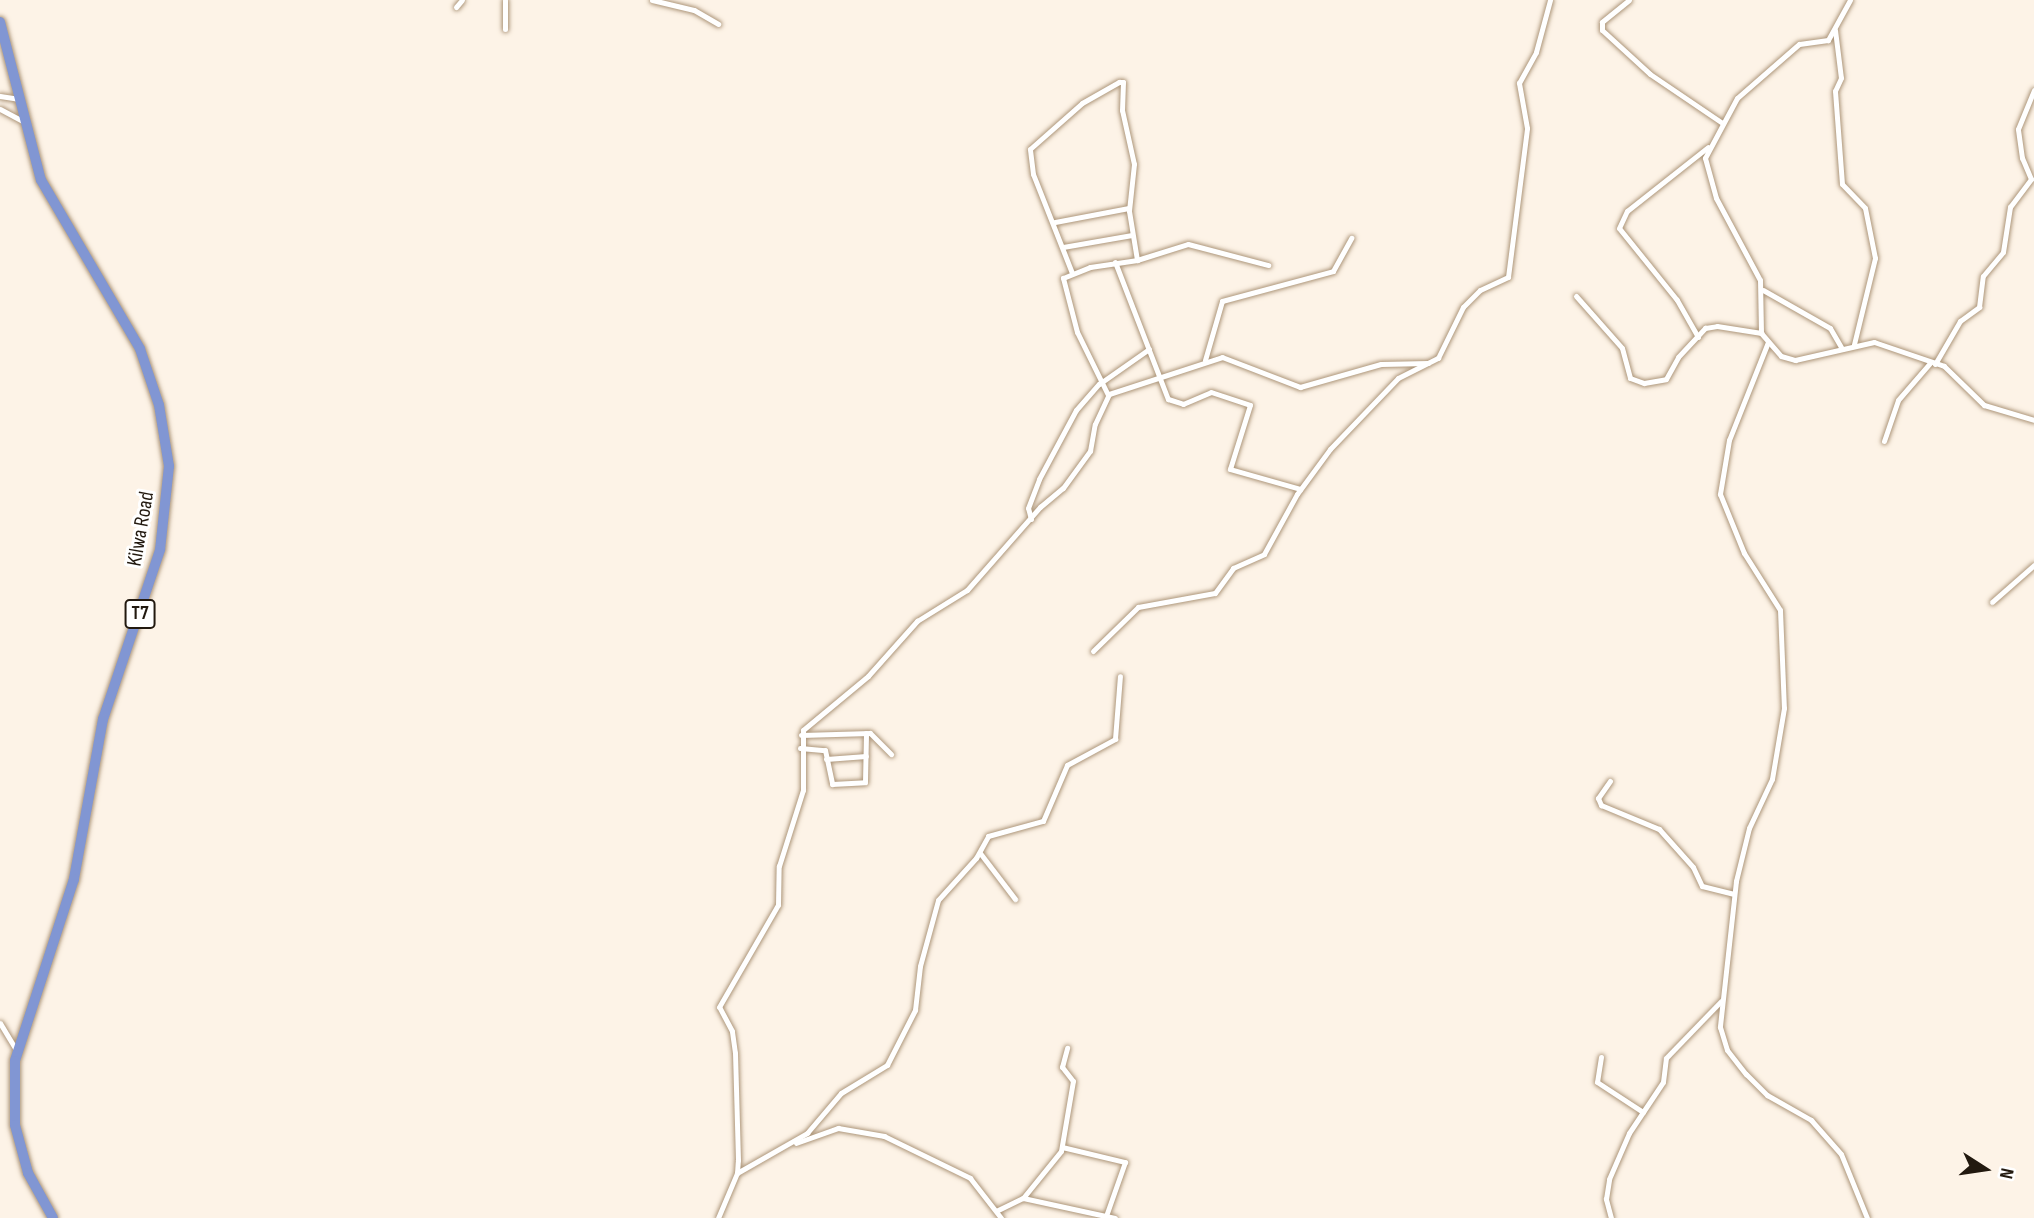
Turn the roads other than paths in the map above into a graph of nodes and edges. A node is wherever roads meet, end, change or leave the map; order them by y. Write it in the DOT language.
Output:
graph roads {
  1 [pos="462,0"];
  2 [pos="505,0"];
  3 [pos="652,0"];
  4 [pos="1550,0"];
  5 [pos="1629,0"];
  6 [pos="1850,0"];
  7 [pos="456,7"];
  8 [pos="0,22"];
  9 [pos="718,24"];
  10 [pos="505,29"];
  11 [pos="1835,30"];
  12 [pos="2034,90"];
  13 [pos="0,96"];
  14 [pos="18,99"];
  15 [pos="0,109"];
  16 [pos="23,121"];
  17 [pos="1721,122"];
  18 [pos="1708,147"];
  19 [pos="1129,208"];
  20 [pos="1055,222"];
  21 [pos="1132,235"];
  22 [pos="1351,238"];
  23 [pos="1063,247"];
  24 [pos="1137,260"];
  25 [pos="1115,262"];
  26 [pos="1268,265"];
  27 [pos="1072,273"];
  28 [pos="1763,290"];
  29 [pos="1576,296"];
  30 [pos="1761,333"];
  31 [pos="1698,337"];
  32 [pos="1768,342"];
  33 [pos="1854,344"];
  34 [pos="1841,347"];
  35 [pos="1149,349"];
  36 [pos="1205,360"];
  37 [pos="1428,363"];
  38 [pos="1932,363"];
  39 [pos="1160,374"];
  40 [pos="1099,384"];
  41 [pos="1108,395"];
  42 [pos="2034,420"];
  43 [pos="1884,441"];
  44 [pos="1300,489"];
  45 [pos="1031,519"];
  46 [pos="2034,565"];
  47 [pos="1992,602"];
  48 [pos="1093,651"];
  49 [pos="1120,676"];
  50 [pos="866,733"];
  51 [pos="801,735"];
  52 [pos="800,748"];
  53 [pos="891,754"];
  54 [pos="866,756"];
  55 [pos="826,758"];
  56 [pos="1610,781"];
  57 [pos="980,853"];
  58 [pos="1734,894"];
  59 [pos="1015,898"];
  60 [pos="1723,999"];
  61 [pos="0,1023"];
  62 [pos="1067,1048"];
  63 [pos="16,1051"];
  64 [pos="1601,1057"];
  65 [pos="1643,1112"];
  66 [pos="790,1144"];
  67 [pos="1062,1147"];
  68 [pos="737,1173"];
  69 [pos="1023,1198"];
  70 [pos="998,1210"];
  71 [pos="1105,1216"];
  72 [pos="53,1218"];
  73 [pos="718,1218"];
  74 [pos="1001,1218"];
  75 [pos="1115,1218"];
  76 [pos="1611,1218"];
  77 [pos="1867,1218"];
  1 -- 7 [label="street"];
  2 -- 10 [label="street"];
  3 -- 9 [label="street"];
  4 -- 37 [label="street"];
  5 -- 17 [label="street"];
  6 -- 11 [label="street"];
  8 -- 14 [label="highway, Kilwa Road / T7"];
  11 -- 17 [label="street"];
  11 -- 33 [label="street"];
  12 -- 38 [label="street"];
  13 -- 14 [label="street"];
  14 -- 16 [label="highway, Kilwa Road / T7"];
  15 -- 16 [label="street"];
  16 -- 63 [label="highway, Kilwa Road / T7"];
  17 -- 18 [label="street"];
  18 -- 28 [label="street"];
  18 -- 31 [label="street"];
  19 -- 20 [label="street"];
  19 -- 20 [label="street"];
  19 -- 21 [label="street"];
  20 -- 23 [label="street"];
  21 -- 23 [label="street"];
  21 -- 24 [label="street"];
  22 -- 36 [label="street"];
  23 -- 27 [label="street"];
  24 -- 25 [label="street"];
  24 -- 26 [label="street"];
  25 -- 27 [label="street"];
  25 -- 35 [label="street"];
  27 -- 40 [label="street"];
  28 -- 30 [label="street"];
  28 -- 34 [label="street"];
  29 -- 31 [label="street"];
  30 -- 31 [label="street"];
  30 -- 32 [label="street"];
  32 -- 34 [label="street"];
  32 -- 58 [label="street"];
  33 -- 34 [label="street"];
  33 -- 38 [label="street"];
  35 -- 39 [label="street"];
  35 -- 40 [label="street"];
  36 -- 37 [label="street"];
  36 -- 39 [label="street"];
  37 -- 44 [label="street"];
  38 -- 42 [label="street"];
  38 -- 43 [label="street"];
  39 -- 41 [label="street"];
  39 -- 44 [label="street"];
  40 -- 41 [label="street"];
  40 -- 45 [label="street"];
  41 -- 45 [label="street"];
  44 -- 48 [label="street"];
  45 -- 51 [label="street"];
  46 -- 47 [label="street"];
  49 -- 57 [label="street"];
  50 -- 51 [label="street"];
  50 -- 53 [label="street"];
  50 -- 54 [label="street"];
  51 -- 52 [label="street"];
  52 -- 55 [label="street"];
  52 -- 68 [label="street"];
  54 -- 55 [label="street"];
  54 -- 55 [label="street"];
  56 -- 58 [label="street"];
  57 -- 59 [label="street"];
  57 -- 66 [label="street"];
  58 -- 60 [label="street"];
  60 -- 65 [label="street"];
  60 -- 77 [label="street"];
  61 -- 63 [label="street"];
  62 -- 67 [label="street"];
  63 -- 72 [label="highway, Kilwa Road / T7"];
  64 -- 65 [label="street"];
  65 -- 76 [label="street"];
  66 -- 68 [label="street"];
  66 -- 70 [label="street"];
  67 -- 69 [label="street"];
  67 -- 71 [label="street"];
  68 -- 73 [label="street"];
  69 -- 70 [label="street"];
  69 -- 71 [label="street"];
  70 -- 74 [label="street"];
  71 -- 75 [label="street"];
}
